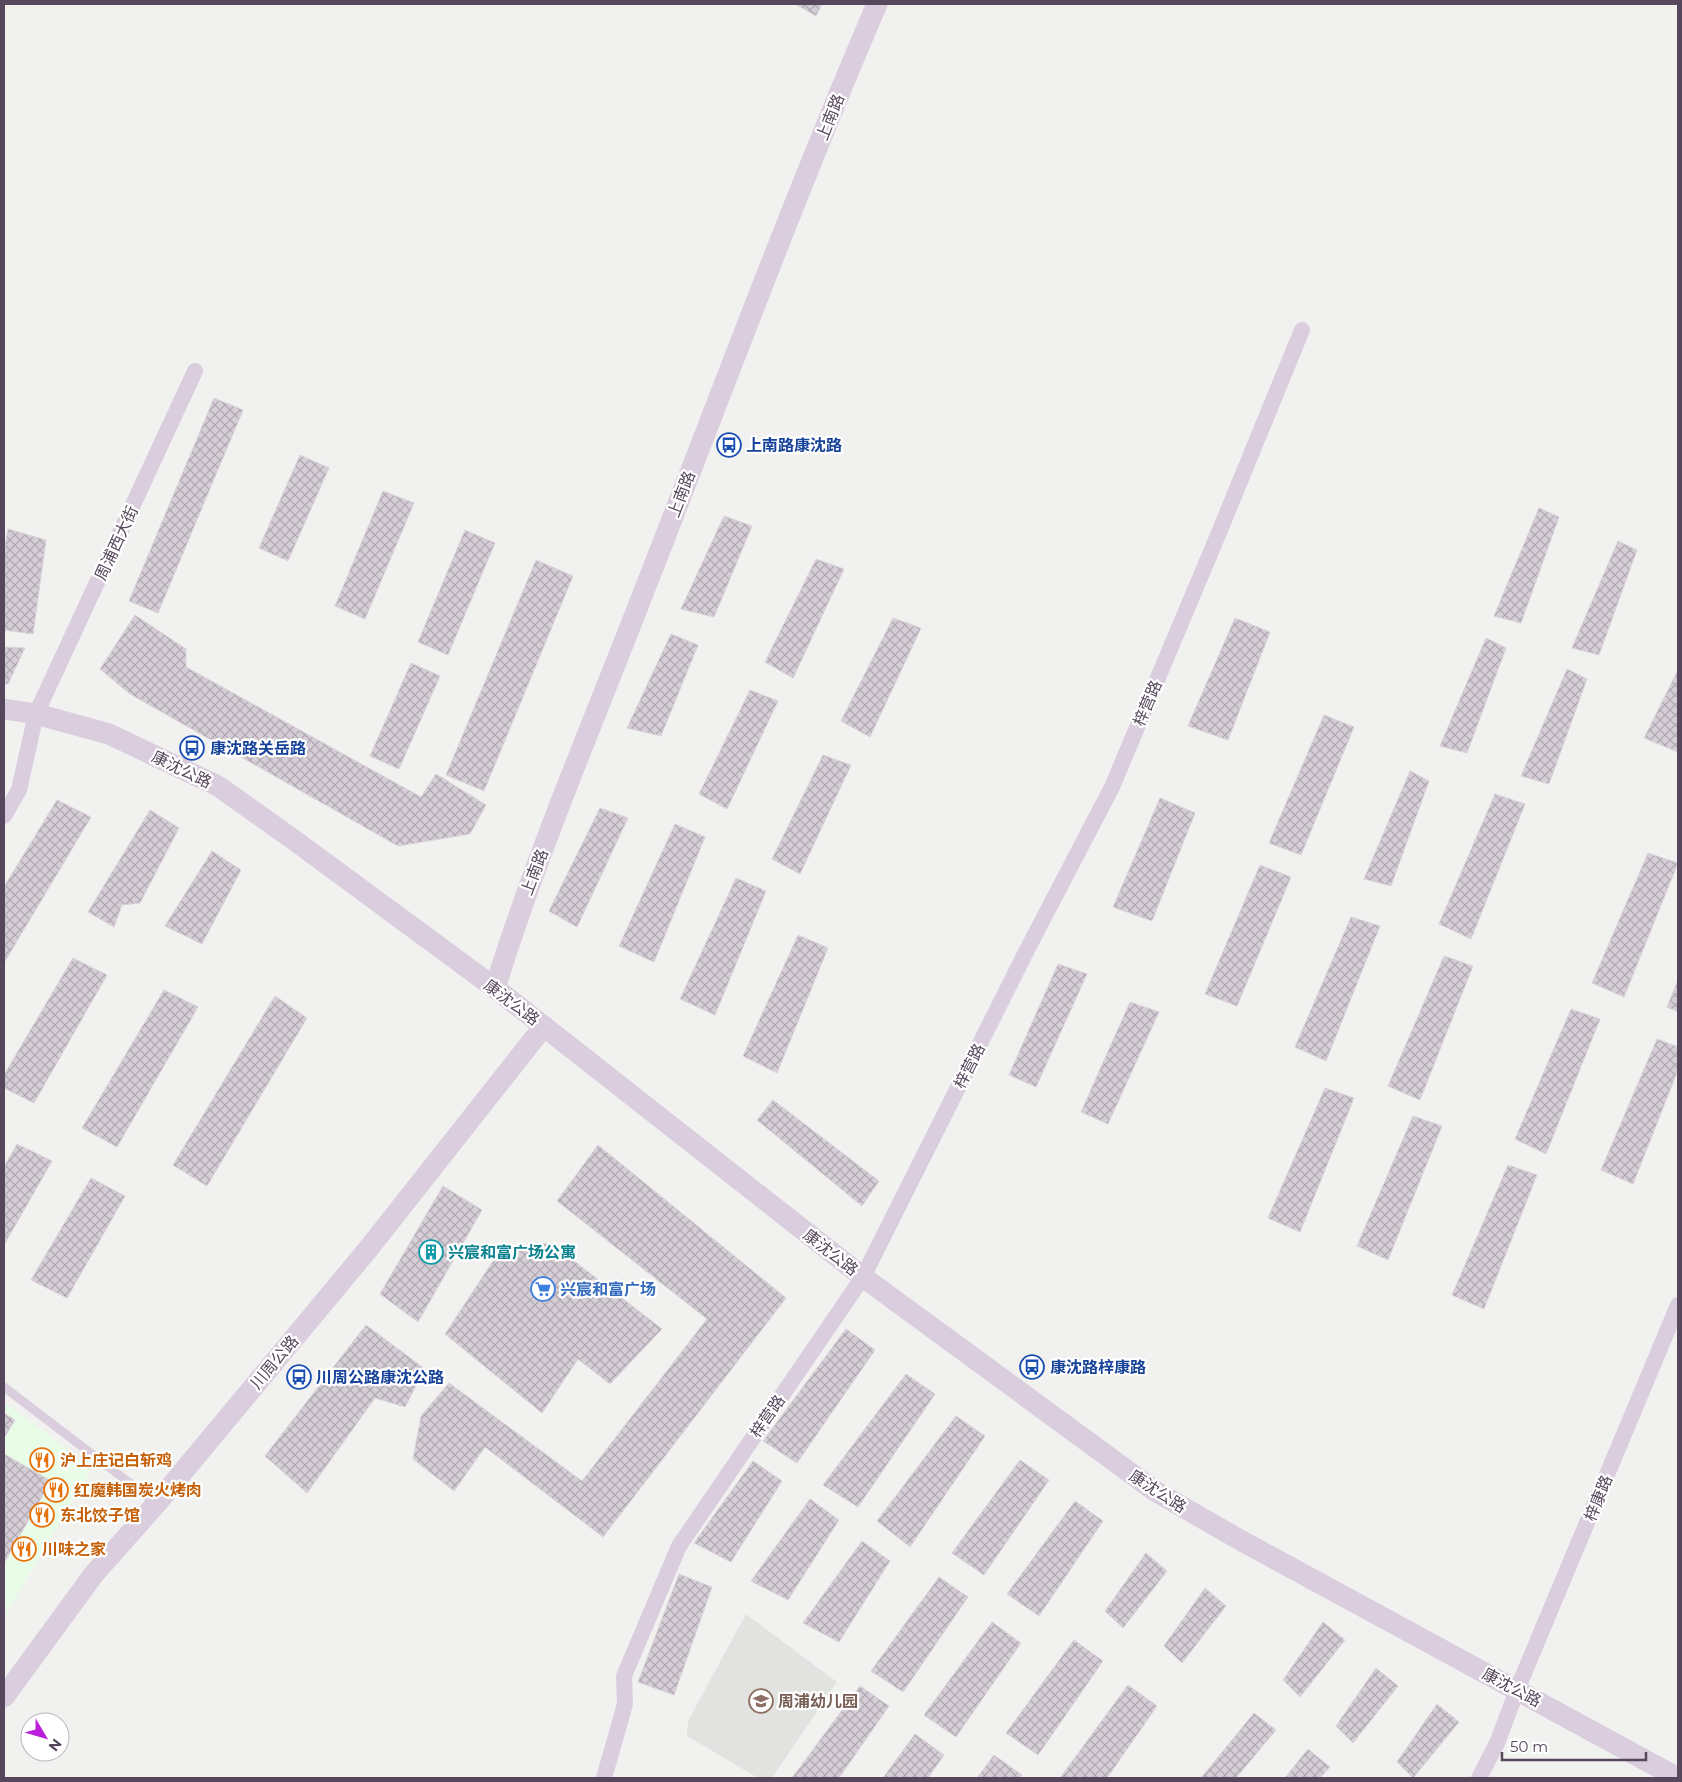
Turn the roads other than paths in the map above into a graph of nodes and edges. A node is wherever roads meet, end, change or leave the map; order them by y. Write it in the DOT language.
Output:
graph roads {
  1 [pos="877,4"];
  2 [pos="1302,330"];
  3 [pos="195,372"];
  4 [pos="4,709"];
  5 [pos="36,714"];
  6 [pos="4,816"];
  7 [pos="495,988"];
  8 [pos="544,1026"];
  9 [pos="863,1278"];
  10 [pos="1678,1305"];
  11 [pos="4,1387"];
  12 [pos="157,1503"];
  13 [pos="1517,1690"];
  14 [pos="4,1697"];
  15 [pos="604,1778"];
  16 [pos="1479,1778"];
  17 [pos="1678,1778"];
  1 -- 7 [label="street, 上南路"];
  2 -- 9 [label="street, 梓营路"];
  3 -- 5 [label="street, 周浦西大街"];
  4 -- 5 [label="street, 康沈公路"];
  5 -- 6 [label="street, 周浦西大街"];
  5 -- 7 [label="street, 康沈公路"];
  7 -- 8 [label="street, 康沈公路"];
  8 -- 9 [label="street, 康沈公路"];
  8 -- 12 [label="street, 川周公路"];
  9 -- 13 [label="street, 康沈公路"];
  9 -- 15 [label="street, 梓营路"];
  10 -- 13 [label="street, 梓康路"];
  11 -- 12 [label="lane"];
  12 -- 14 [label="street, 川周公路"];
  13 -- 16 [label="street, 梓康路"];
  13 -- 17 [label="street, 康沈公路"];
}
